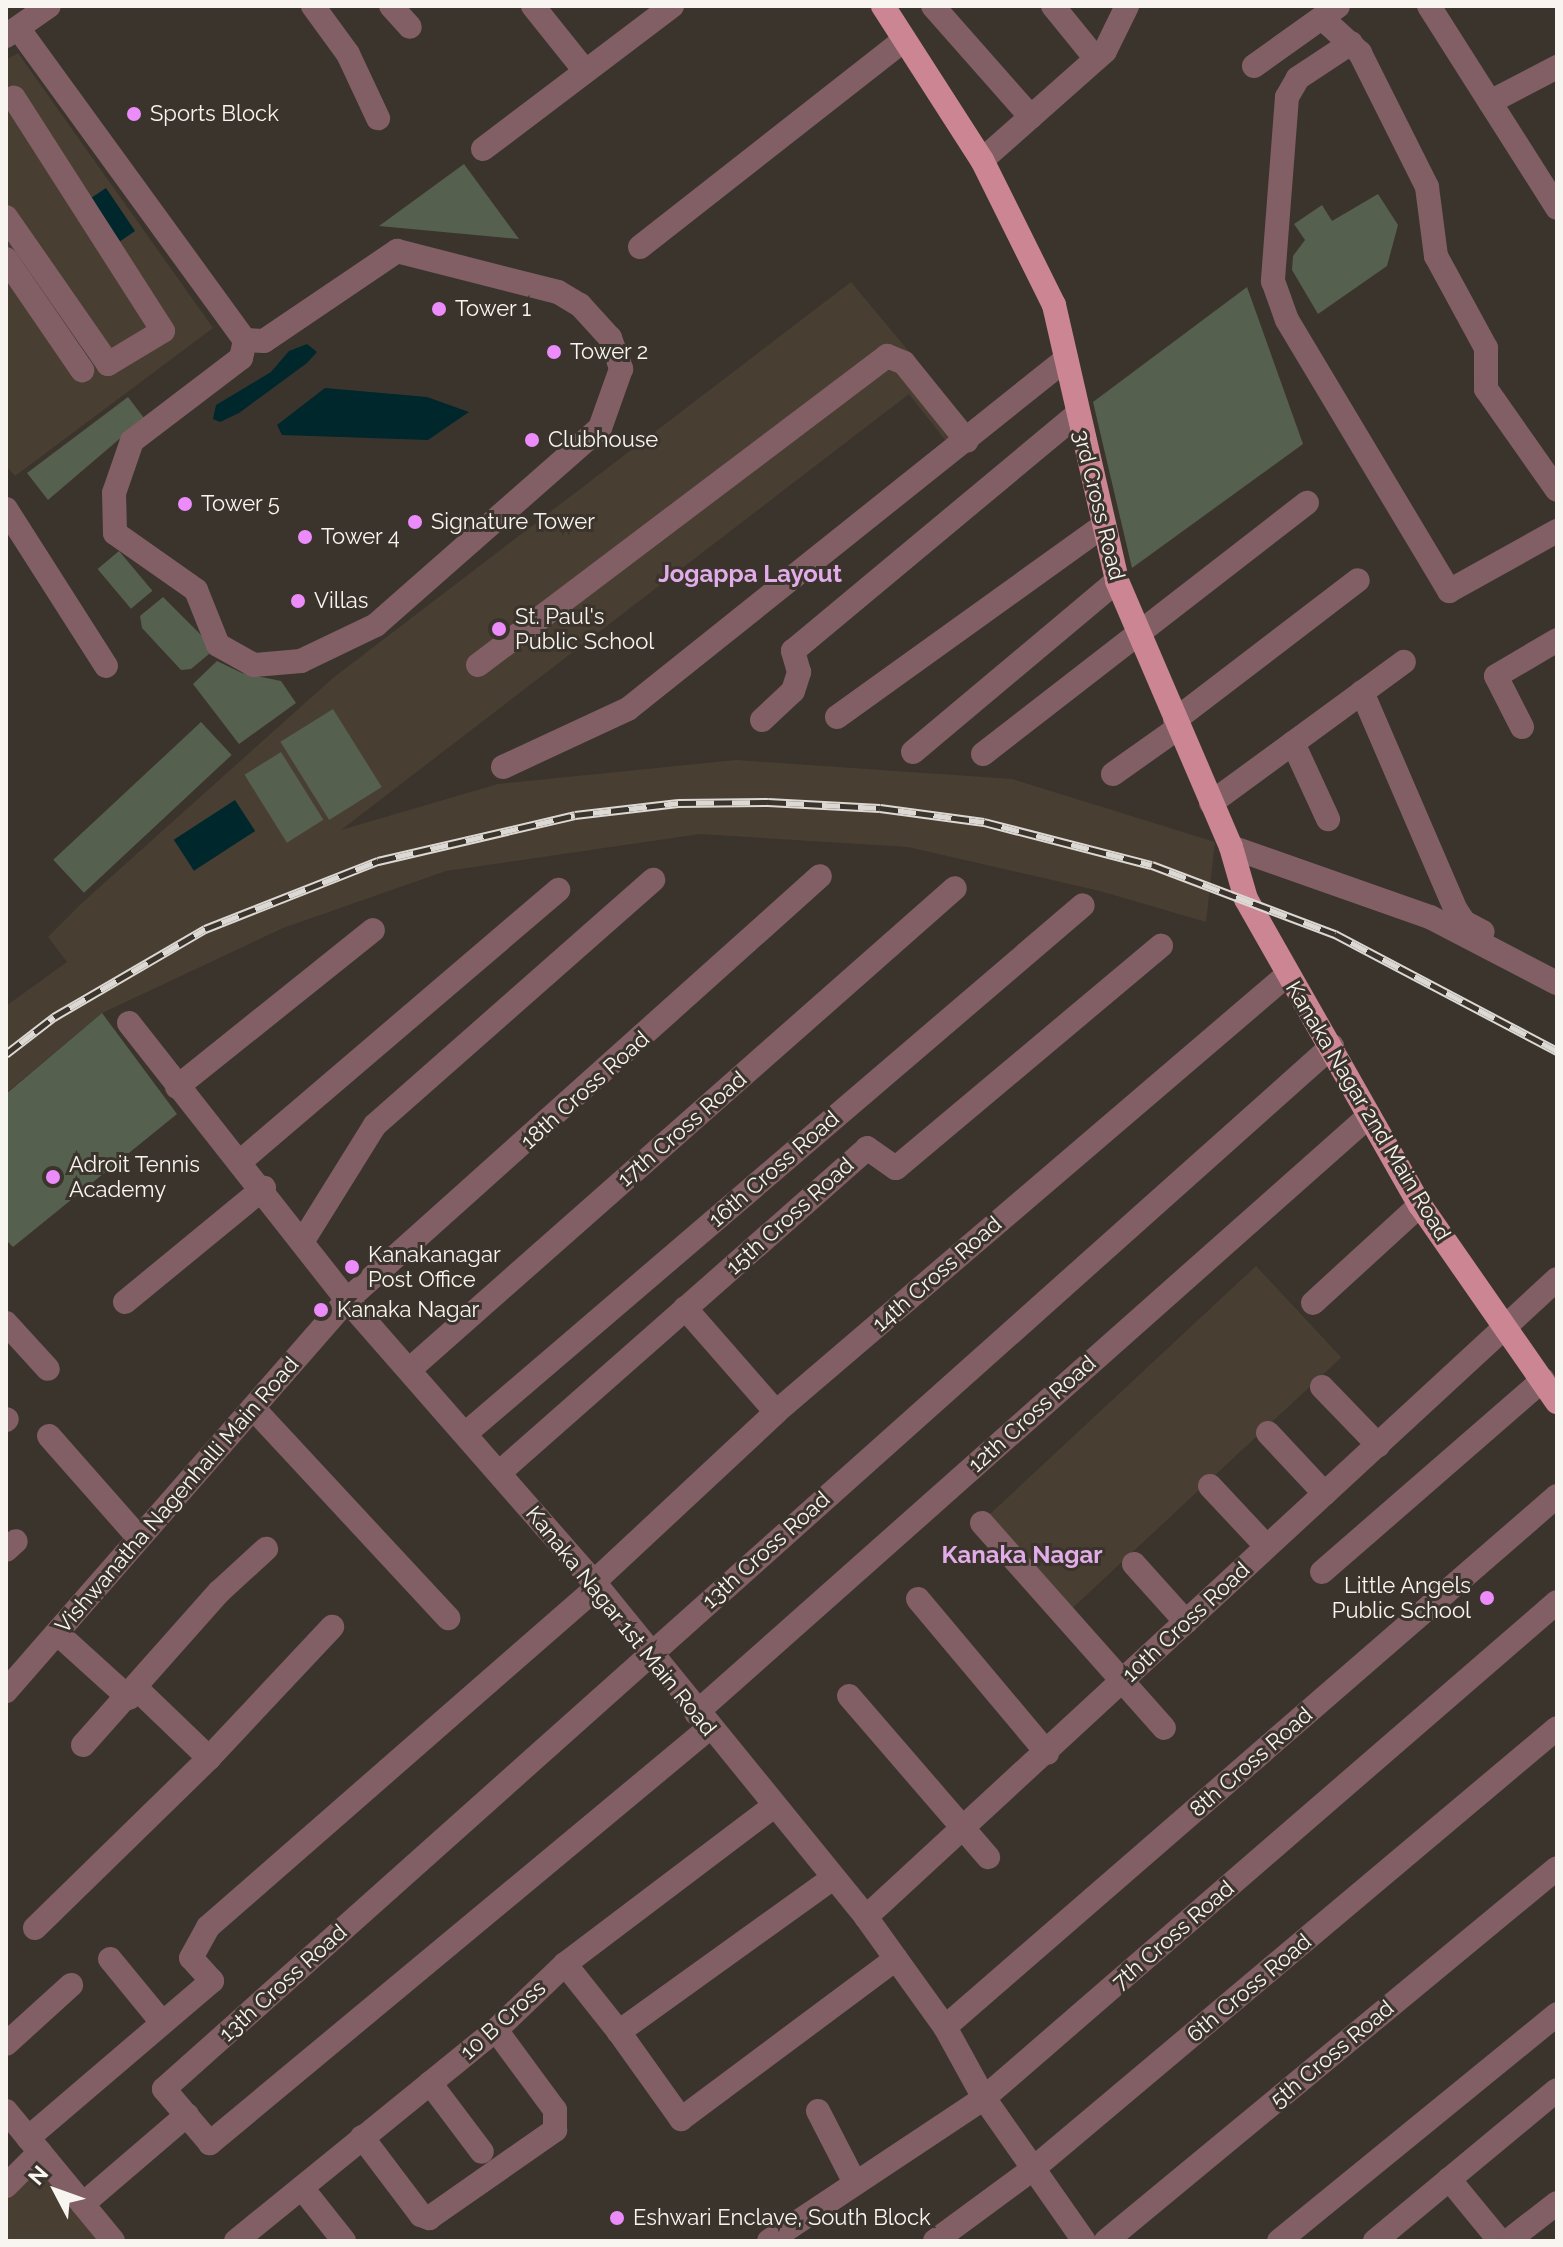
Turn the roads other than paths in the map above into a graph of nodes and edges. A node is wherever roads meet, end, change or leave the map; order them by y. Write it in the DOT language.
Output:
graph roads {
  1 [pos="49,6"];
  2 [pos="313,6"];
  3 [pos="391,6"];
  4 [pos="533,6"];
  5 [pos="672,6"];
  6 [pos="883,6"];
  7 [pos="933,6"];
  8 [pos="1053,6"];
  9 [pos="1127,6"];
  10 [pos="1429,6"];
  11 [pos="1330,12"];
  12 [pos="410,27"];
  13 [pos="12,32"];
  14 [pos="1299,34"];
  15 [pos="904,40"];
  16 [pos="1351,43"];
  17 [pos="1096,59"];
  18 [pos="1327,59"];
  19 [pos="1254,66"];
  20 [pos="1557,67"];
  21 [pos="585,71"];
  22 [pos="14,98"];
  23 [pos="1490,102"];
  24 [pos="1031,117"];
  25 [pos="378,118"];
  26 [pos="483,149"];
  27 [pos="982,160"];
  28 [pos="1557,208"];
  29 [pos="6,217"];
  30 [pos="640,247"];
  31 [pos="6,259"];
  32 [pos="245,340"];
  33 [pos="1066,359"];
  34 [pos="82,370"];
  35 [pos="1076,415"];
  36 [pos="967,441"];
  37 [pos="1557,490"];
  38 [pos="1307,503"];
  39 [pos="6,509"];
  40 [pos="1103,526"];
  41 [pos="1557,531"];
  42 [pos="1358,580"];
  43 [pos="1117,581"];
  44 [pos="1137,634"];
  45 [pos="1557,640"];
  46 [pos="1404,662"];
  47 [pos="478,665"];
  48 [pos="106,666"];
  49 [pos="1362,692"];
  50 [pos="837,717"];
  51 [pos="762,720"];
  52 [pos="1176,724"];
  53 [pos="1522,727"];
  54 [pos="1293,743"];
  55 [pos="913,752"];
  56 [pos="983,754"];
  57 [pos="503,767"];
  58 [pos="1113,774"];
  59 [pos="1211,803"];
  60 [pos="1328,819"];
  61 [pos="1231,847"];
  62 [pos="820,876"];
  63 [pos="653,880"];
  64 [pos="955,888"];
  65 [pos="558,890"];
  66 [pos="1083,905"];
  67 [pos="373,930"];
  68 [pos="1161,946"];
  69 [pos="1514,961"];
  70 [pos="1287,975"];
  71 [pos="1557,983"];
  72 [pos="129,1023"];
  73 [pos="1332,1046"];
  74 [pos="177,1087"];
  75 [pos="1369,1116"];
  76 [pos="242,1160"];
  77 [pos="264,1188"];
  78 [pos="1420,1205"];
  79 [pos="304,1239"];
  80 [pos="1557,1279"];
  81 [pos="347,1300"];
  82 [pos="125,1302"];
  83 [pos="1313,1303"];
  84 [pos="685,1308"];
  85 [pos="6,1323"];
  86 [pos="1504,1325"];
  87 [pos="48,1369"];
  88 [pos="409,1370"];
  89 [pos="1543,1380"];
  90 [pos="1322,1387"];
  91 [pos="1557,1402"];
  92 [pos="253,1408"];
  93 [pos="776,1412"];
  94 [pos="1268,1433"];
  95 [pos="465,1434"];
  96 [pos="49,1436"];
  97 [pos="1378,1445"];
  98 [pos="499,1473"];
  99 [pos="1210,1486"];
  100 [pos="1325,1494"];
  101 [pos="1557,1496"];
  102 [pos="982,1523"];
  103 [pos="139,1538"];
  104 [pos="1267,1547"];
  105 [pos="266,1549"];
  106 [pos="1134,1564"];
  107 [pos="1322,1572"];
  108 [pos="595,1585"];
  109 [pos="918,1599"];
  110 [pos="1557,1602"];
  111 [pos="448,1618"];
  112 [pos="1186,1622"];
  113 [pos="332,1627"];
  114 [pos="57,1633"];
  115 [pos="649,1655"];
  116 [pos="1123,1680"];
  117 [pos="6,1691"];
  118 [pos="133,1693"];
  119 [pos="849,1696"];
  120 [pos="702,1721"];
  121 [pos="1164,1728"];
  122 [pos="1557,1728"];
  123 [pos="83,1745"];
  124 [pos="1047,1753"];
  125 [pos="209,1758"];
  126 [pos="775,1805"];
  127 [pos="963,1829"];
  128 [pos="988,1857"];
  129 [pos="1557,1868"];
  130 [pos="833,1878"];
  131 [pos="866,1917"];
  132 [pos="35,1928"];
  133 [pos="110,1959"];
  134 [pos="896,1959"];
  135 [pos="565,1964"];
  136 [pos="71,1985"];
  137 [pos="1557,2014"];
  138 [pos="161,2021"];
  139 [pos="945,2027"];
  140 [pos="496,2030"];
  141 [pos="619,2032"];
  142 [pos="6,2044"];
  143 [pos="430,2083"];
  144 [pos="1557,2090"];
  145 [pos="984,2098"];
  146 [pos="6,2111"];
  147 [pos="818,2111"];
  148 [pos="187,2115"];
  149 [pos="362,2137"];
  150 [pos="34,2145"];
  151 [pos="482,2152"];
  152 [pos="1034,2168"];
  153 [pos="1449,2179"];
  154 [pos="854,2181"];
  155 [pos="6,2186"];
  156 [pos="302,2188"];
  157 [pos="1557,2203"];
  158 [pos="83,2204"];
  159 [pos="964,2232"];
  160 [pos="113,2241"];
  161 [pos="236,2241"];
  162 [pos="344,2241"];
  163 [pos="769,2241"];
  164 [pos="935,2241"];
  165 [pos="1084,2241"];
  166 [pos="1106,2241"];
  167 [pos="1279,2241"];
  168 [pos="1375,2241"];
  169 [pos="1500,2241"];
  170 [pos="1508,2241"];
  1 -- 13 [label="street"];
  2 -- 25 [label="street"];
  3 -- 12 [label="street"];
  4 -- 21 [label="street"];
  5 -- 21 [label="street"];
  6 -- 15 [label="main road, 3rd Cross Road"];
  7 -- 24 [label="street"];
  8 -- 17 [label="street"];
  9 -- 17 [label="street"];
  10 -- 23 [label="street"];
  11 -- 14 [label="street"];
  11 -- 16 [label="street"];
  13 -- 32 [label="street"];
  14 -- 18 [label="street"];
  14 -- 19 [label="street"];
  15 -- 27 [label="main road, 3rd Cross Road"];
  15 -- 30 [label="street"];
  16 -- 18 [label="street"];
  16 -- 37 [label="street"];
  17 -- 24 [label="street"];
  18 -- 41 [label="street"];
  20 -- 23 [label="street"];
  21 -- 26 [label="street"];
  22 -- 29 [label="street"];
  23 -- 28 [label="street"];
  24 -- 27 [label="street"];
  27 -- 33 [label="main road, 3rd Cross Road"];
  31 -- 34 [label="street"];
  32 -- 32 [label="street"];
  33 -- 35 [label="main road, 3rd Cross Road"];
  33 -- 36 [label="street"];
  35 -- 40 [label="main road, 3rd Cross Road"];
  35 -- 51 [label="street"];
  36 -- 47 [label="street"];
  36 -- 57 [label="street"];
  38 -- 44 [label="street"];
  39 -- 48 [label="street"];
  40 -- 43 [label="main road, 3rd Cross Road"];
  40 -- 50 [label="street"];
  42 -- 52 [label="street"];
  43 -- 44 [label="main road, 3rd Cross Road"];
  43 -- 55 [label="street"];
  44 -- 52 [label="main road, 3rd Cross Road"];
  44 -- 56 [label="street"];
  45 -- 53 [label="street"];
  46 -- 49 [label="street"];
  49 -- 54 [label="street"];
  49 -- 69 [label="street"];
  52 -- 58 [label="street"];
  52 -- 59 [label="main road, 3rd Cross Road"];
  54 -- 59 [label="street"];
  54 -- 60 [label="street"];
  59 -- 61 [label="main road, 3rd Cross Road"];
  61 -- 69 [label="street"];
  61 -- 70 [label="main road, Kanaka Nagar 2nd Main Road"];
  62 -- 81 [label="street, 18th Cross Road"];
  63 -- 79 [label="street"];
  64 -- 88 [label="street, 17th Cross Road"];
  65 -- 76 [label="street"];
  66 -- 95 [label="street, 16th Cross Road"];
  67 -- 74 [label="street"];
  68 -- 84 [label="street, 15th Cross Road"];
  69 -- 71 [label="street"];
  70 -- 73 [label="main road, Kanaka Nagar 2nd Main Road"];
  70 -- 93 [label="street, 14th Cross Road"];
  72 -- 74 [label="street, Kanaka Nagar 1st Main Road"];
  73 -- 75 [label="main road, Kanaka Nagar 2nd Main Road"];
  73 -- 115 [label="street, 13th Cross Road"];
  74 -- 76 [label="street, Kanaka Nagar 1st Main Road"];
  75 -- 78 [label="main road, Kanaka Nagar 2nd Main Road"];
  75 -- 120 [label="street, 12th Cross Road"];
  76 -- 77 [label="street, Kanaka Nagar 1st Main Road"];
  77 -- 79 [label="street, Kanaka Nagar 1st Main Road"];
  77 -- 82 [label="street"];
  78 -- 83 [label="street"];
  78 -- 86 [label="main road, Kanaka Nagar 2nd Main Road"];
  79 -- 81 [label="street, Kanaka Nagar 1st Main Road"];
  80 -- 86 [label="street, 10th Cross Road"];
  81 -- 88 [label="street, Kanaka Nagar 1st Main Road"];
  81 -- 92 [label="street, Vishwanatha Nagenhalli Main Road"];
  84 -- 93 [label="street"];
  84 -- 98 [label="street, 15th Cross Road"];
  85 -- 87 [label="street"];
  86 -- 89 [label="main road, Kanaka Nagar 2nd Main Road"];
  86 -- 97 [label="street, 10th Cross Road"];
  88 -- 95 [label="street, Kanaka Nagar 1st Main Road"];
  89 -- 91 [label="main road, Kanaka Nagar 2nd Main Road"];
  89 -- 107 [label="street"];
  90 -- 97 [label="street"];
  92 -- 103 [label="street, Vishwanatha Nagenhalli Main Road"];
  92 -- 111 [label="street"];
  93 -- 108 [label="street, 14th Cross Road"];
  94 -- 100 [label="street"];
  95 -- 98 [label="street, Kanaka Nagar 1st Main Road"];
  96 -- 103 [label="street"];
  97 -- 100 [label="street, 10th Cross Road"];
  98 -- 108 [label="street, Kanaka Nagar 1st Main Road"];
  99 -- 104 [label="street"];
  100 -- 104 [label="street, 10th Cross Road"];
  101 -- 139 [label="street, 8th Cross Road"];
  102 -- 116 [label="street"];
  103 -- 114 [label="street, Vishwanatha Nagenhalli Main Road"];
  104 -- 112 [label="street, 10th Cross Road"];
  105 -- 118 [label="street"];
  106 -- 112 [label="street"];
  108 -- 115 [label="street, Kanaka Nagar 1st Main Road"];
  108 -- 138 [label="street, 14th Cross Road"];
  109 -- 124 [label="street"];
  110 -- 145 [label="street, 7th Cross Road"];
  112 -- 116 [label="street, 10th Cross Road"];
  113 -- 125 [label="street"];
  114 -- 117 [label="street, Vishwanatha Nagenhalli Main Road"];
  114 -- 118 [label="street"];
  115 -- 120 [label="street, Kanaka Nagar 1st Main Road"];
  115 -- 148 [label="street, 13th Cross Road"];
  116 -- 121 [label="street"];
  116 -- 124 [label="street, 10th Cross Road"];
  118 -- 123 [label="street"];
  118 -- 125 [label="street"];
  119 -- 127 [label="street"];
  120 -- 126 [label="street, Kanaka Nagar 1st Main Road"];
  120 -- 148 [label="street, 12th Cross Road"];
  122 -- 152 [label="street, 6th Cross Road"];
  124 -- 127 [label="street, 10th Cross Road"];
  125 -- 132 [label="street"];
  126 -- 130 [label="street, Kanaka Nagar 1st Main Road"];
  126 -- 135 [label="street, 10 B Cross"];
  127 -- 128 [label="street"];
  127 -- 131 [label="street, 10th Cross Road"];
  129 -- 166 [label="street, 5th Cross Road"];
  130 -- 131 [label="street, Kanaka Nagar 1st Main Road"];
  130 -- 141 [label="street"];
  131 -- 134 [label="street, Kanaka Nagar 1st Main Road"];
  133 -- 138 [label="street"];
  134 -- 139 [label="street, Kanaka Nagar 1st Main Road"];
  134 -- 141 [label="street"];
  135 -- 140 [label="street, 10 B Cross"];
  135 -- 141 [label="street"];
  136 -- 142 [label="street"];
  137 -- 167 [label="street"];
  138 -- 150 [label="street"];
  139 -- 145 [label="street, Kanaka Nagar 1st Main Road"];
  140 -- 143 [label="street, 10 B Cross"];
  140 -- 149 [label="street"];
  143 -- 149 [label="street, 10 B Cross"];
  143 -- 151 [label="street"];
  144 -- 153 [label="street"];
  145 -- 152 [label="street, Kanaka Nagar 1st Main Road"];
  145 -- 154 [label="street, 7th Cross Road"];
  146 -- 150 [label="street"];
  147 -- 154 [label="street"];
  148 -- 158 [label="street"];
  149 -- 156 [label="street, 10 B Cross"];
  150 -- 155 [label="street"];
  150 -- 158 [label="street"];
  152 -- 159 [label="street, 6th Cross Road"];
  152 -- 165 [label="street, Kanaka Nagar 1st Main Road"];
  153 -- 168 [label="street"];
  153 -- 169 [label="street"];
  154 -- 163 [label="street, 7th Cross Road"];
  156 -- 161 [label="street, 10 B Cross"];
  156 -- 162 [label="street"];
  157 -- 170 [label="street"];
  158 -- 160 [label="street"];
  159 -- 164 [label="street, 6th Cross Road"];
}
